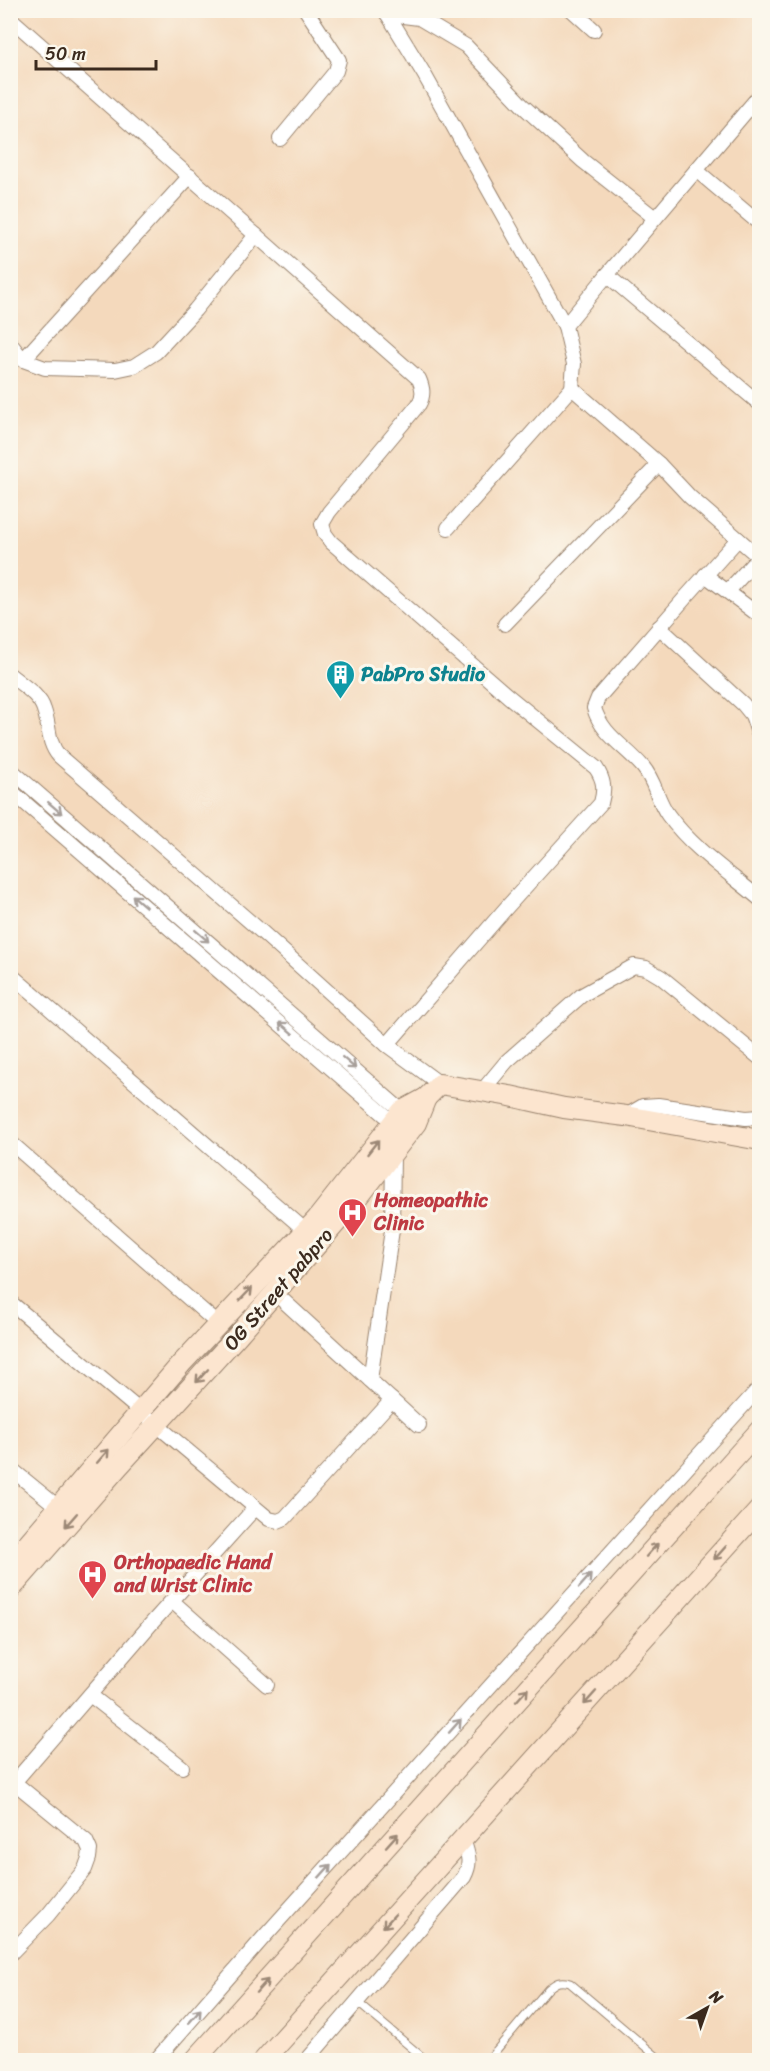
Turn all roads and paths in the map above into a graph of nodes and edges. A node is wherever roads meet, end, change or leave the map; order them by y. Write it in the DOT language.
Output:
graph roads {
  1 [pos="306,10"];
  2 [pos="572,10"];
  3 [pos="386,12"];
  4 [pos="10,18"];
  5 [pos="594,30"];
  6 [pos="759,95"];
  7 [pos="280,139"];
  8 [pos="696,170"];
  9 [pos="190,176"];
  10 [pos="655,218"];
  11 [pos="759,224"];
  12 [pos="256,235"];
  13 [pos="607,275"];
  14 [pos="566,326"];
  15 [pos="10,343"];
  16 [pos="23,360"];
  17 [pos="572,388"];
  18 [pos="759,404"];
  19 [pos="659,464"];
  20 [pos="448,528"];
  21 [pos="738,539"];
  22 [pos="759,556"];
  23 [pos="705,575"];
  24 [pos="728,591"];
  25 [pos="759,616"];
  26 [pos="505,624"];
  27 [pos="659,627"];
  28 [pos="10,675"];
  29 [pos="759,738"];
  30 [pos="10,769"];
  31 [pos="10,789"];
  32 [pos="759,899"];
  33 [pos="10,974"];
  34 [pos="387,1045"];
  35 [pos="759,1058"];
  36 [pos="433,1091"];
  37 [pos="482,1091"];
  38 [pos="626,1116"];
  39 [pos="759,1117"];
  40 [pos="405,1122"];
  41 [pos="759,1140"];
  42 [pos="10,1142"];
  43 [pos="393,1154"];
  44 [pos="306,1231"];
  45 [pos="275,1293"];
  46 [pos="10,1302"];
  47 [pos="218,1324"];
  48 [pos="370,1380"];
  49 [pos="759,1388"];
  50 [pos="392,1400"];
  51 [pos="142,1411"];
  52 [pos="158,1424"];
  53 [pos="419,1425"];
  54 [pos="759,1431"];
  55 [pos="10,1467"];
  56 [pos="59,1508"];
  57 [pos="255,1508"];
  58 [pos="759,1509"];
  59 [pos="10,1564"];
  60 [pos="10,1590"];
  61 [pos="172,1601"];
  62 [pos="267,1685"];
  63 [pos="90,1695"];
  64 [pos="182,1767"];
  65 [pos="12,1783"];
  66 [pos="463,1839"];
  67 [pos="10,1954"];
  68 [pos="357,2002"];
  69 [pos="156,2061"];
  70 [pos="195,2061"];
  71 [pos="264,2061"];
  72 [pos="306,2061"];
  73 [pos="426,2061"];
  74 [pos="488,2061"];
  75 [pos="662,2061"];
  1 -- 7 [label="street"];
  2 -- 5 [label="street"];
  3 -- 10 [label="street"];
  3 -- 14 [label="street"];
  4 -- 9 [label="street"];
  6 -- 8 [label="street"];
  8 -- 10 [label="street"];
  8 -- 11 [label="street"];
  9 -- 12 [label="street"];
  9 -- 16 [label="street"];
  10 -- 13 [label="street"];
  12 -- 16 [label="street"];
  12 -- 34 [label="street"];
  13 -- 14 [label="street"];
  13 -- 18 [label="street"];
  14 -- 17 [label="street"];
  15 -- 16 [label="street"];
  17 -- 19 [label="street"];
  17 -- 20 [label="street"];
  19 -- 21 [label="street"];
  19 -- 26 [label="street"];
  21 -- 22 [label="street"];
  21 -- 23 [label="street"];
  22 -- 24 [label="street"];
  23 -- 24 [label="street"];
  23 -- 27 [label="street"];
  24 -- 25 [label="street"];
  27 -- 29 [label="street"];
  27 -- 32 [label="street"];
  28 -- 34 [label="street"];
  30 -- 40 [label="street, one-way"];
  40 -- 31 [label="street, one-way"];
  33 -- 44 [label="street"];
  34 -- 36 [label="street"];
  35 -- 37 [label="street"];
  36 -- 37 [label="main road"];
  36 -- 40 [label="main road, OG Street pabpro"];
  37 -- 38 [label="main road"];
  38 -- 39 [label="street"];
  38 -- 41 [label="main road"];
  40 -- 43 [label="main road, OG Street pabpro"];
  44 -- 40 [label="main road, OG Street pabpro, one-way"];
  42 -- 47 [label="street"];
  43 -- 45 [label="main road, OG Street pabpro"];
  43 -- 48 [label="street"];
  47 -- 44 [label="main road, OG Street pabpro, one-way"];
  45 -- 48 [label="street"];
  45 -- 52 [label="main road, OG Street pabpro, one-way"];
  46 -- 51 [label="street"];
  47 -- 51 [label="main road, OG Street pabpro"];
  48 -- 50 [label="street"];
  69 -- 49 [label="street, one-way"];
  50 -- 53 [label="street"];
  50 -- 57 [label="street"];
  51 -- 52 [label="street"];
  56 -- 51 [label="main road, OG Street pabpro, one-way"];
  52 -- 57 [label="street"];
  52 -- 60 [label="main road, OG Street pabpro, one-way"];
  70 -- 54 [label="main road, one-way"];
  55 -- 56 [label="street"];
  56 -- 59 [label="main road, OG Street pabpro"];
  57 -- 61 [label="street"];
  58 -- 66 [label="main road, one-way"];
  61 -- 62 [label="street"];
  61 -- 63 [label="street"];
  63 -- 64 [label="street"];
  63 -- 65 [label="street"];
  65 -- 67 [label="street"];
  66 -- 68 [label="street"];
  66 -- 71 [label="main road, one-way"];
  68 -- 72 [label="street"];
  68 -- 73 [label="lane"];
  74 -- 75 [label="lane"];
}
